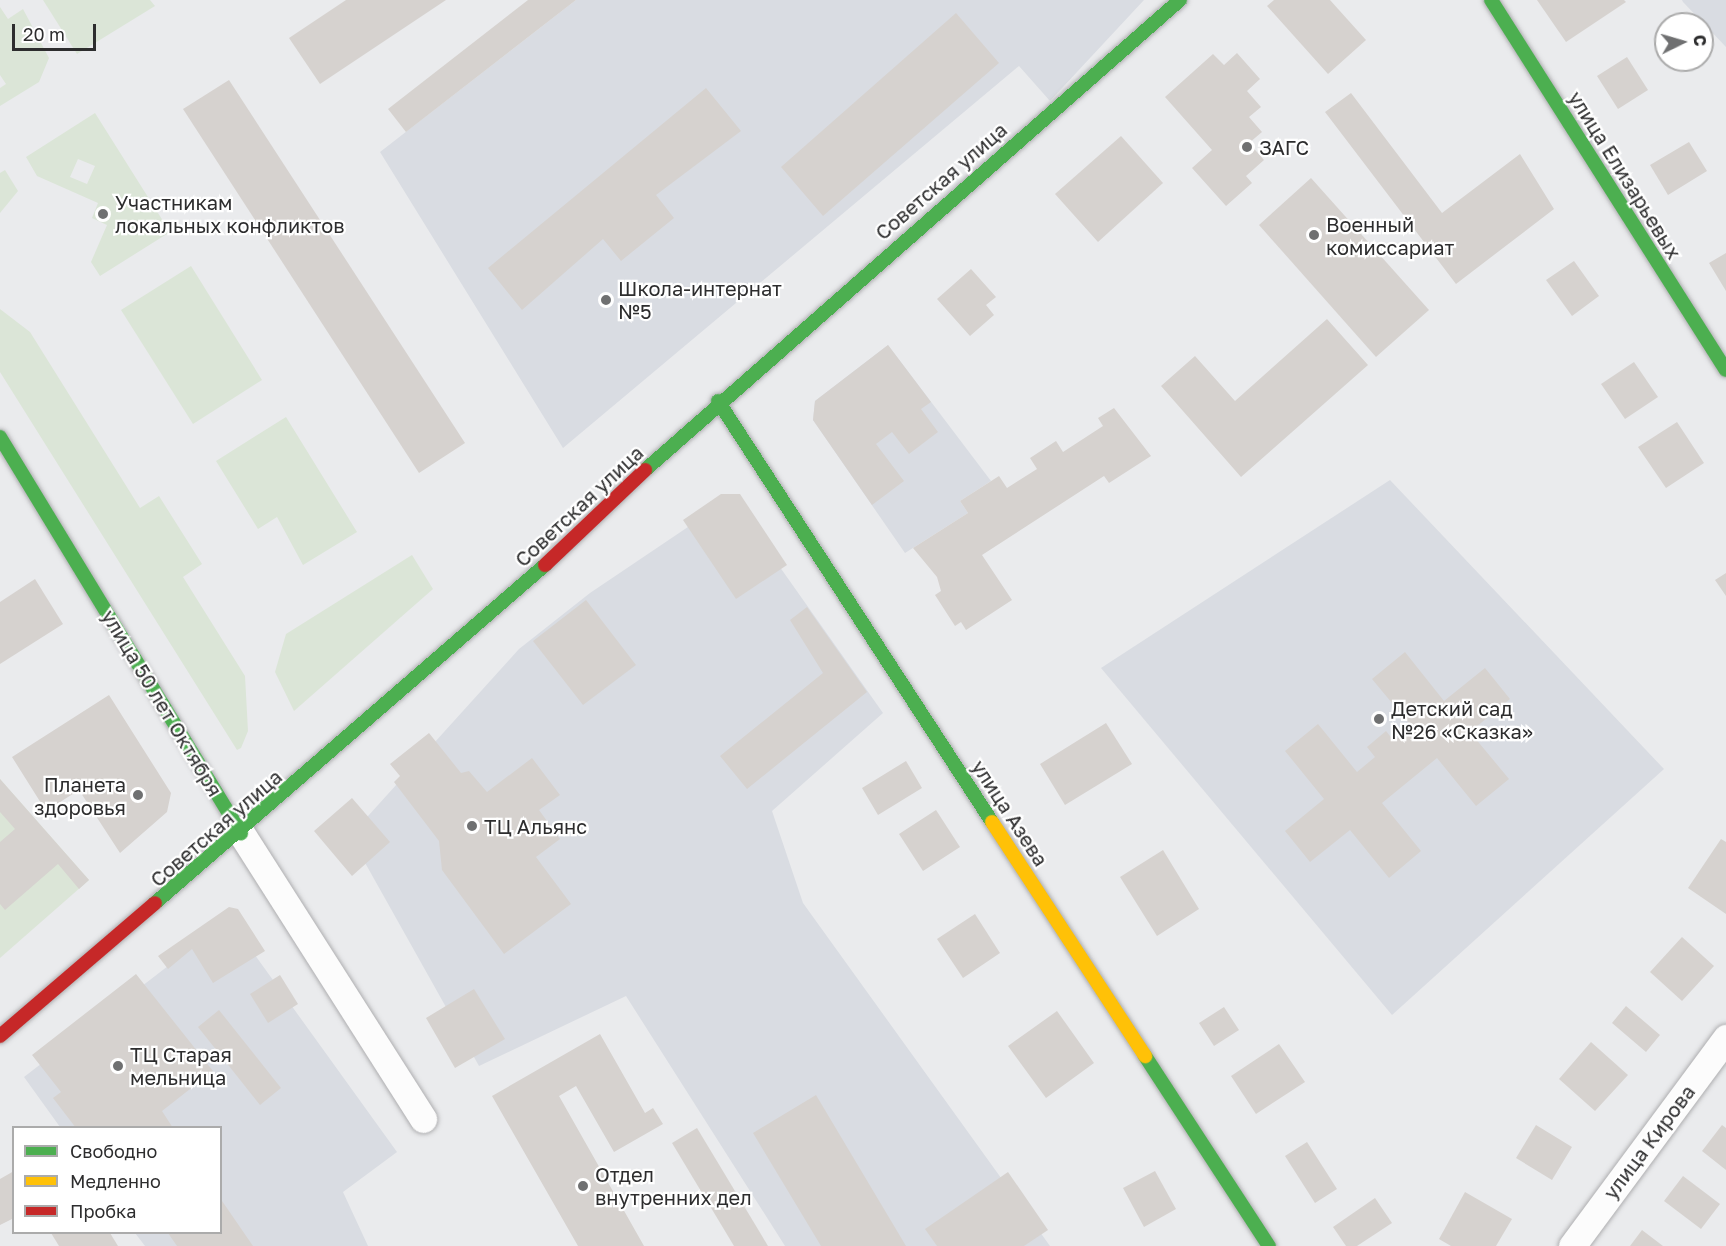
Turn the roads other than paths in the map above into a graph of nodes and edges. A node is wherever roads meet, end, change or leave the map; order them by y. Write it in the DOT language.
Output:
graph roads {
  1 [pos="1180,0"];
  2 [pos="1491,0"];
  3 [pos="1726,370"];
  4 [pos="718,401"];
  5 [pos="0,437"];
  6 [pos="241,833"];
  7 [pos="0,1036"];
  8 [pos="1726,1038"];
  9 [pos="423,1119"];
  10 [pos="1269,1246"];
  11 [pos="1572,1246"];
  1 -- 4 [label="street, Советская улица"];
  2 -- 3 [label="street, улица Елизарьевых"];
  4 -- 6 [label="street, Советская улица"];
  4 -- 10 [label="street, улица Азева"];
  5 -- 6 [label="street, улица 50 лет Октября"];
  6 -- 7 [label="street, Советская улица"];
  6 -- 9 [label="street, улица 50 лет Октября"];
  8 -- 11 [label="street, улица Кирова"];
}
